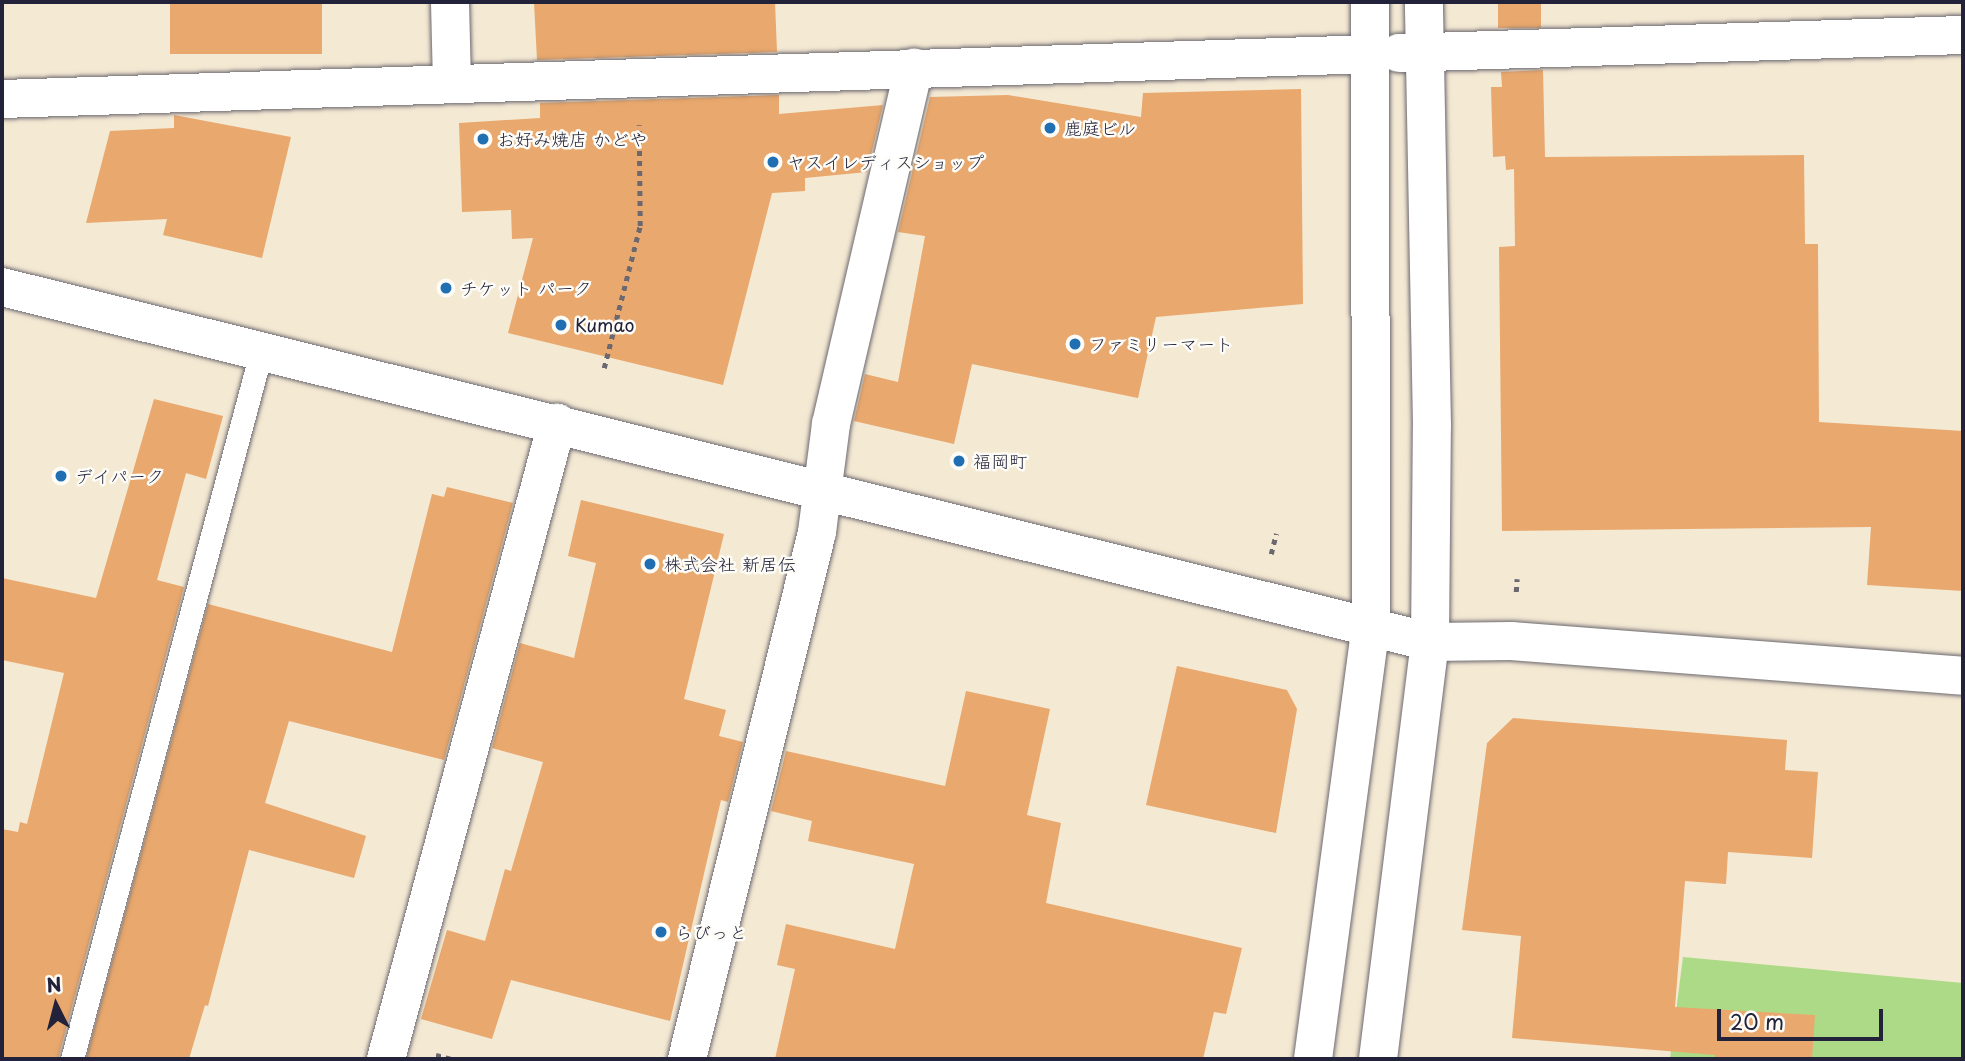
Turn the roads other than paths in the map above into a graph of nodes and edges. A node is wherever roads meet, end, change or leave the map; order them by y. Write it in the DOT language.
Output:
graph roads {
  1 [pos="450,2"];
  2 [pos="1370,2"];
  3 [pos="1424,2"];
  4 [pos="1963,35"];
  5 [pos="1425,52"];
  6 [pos="1370,54"];
  7 [pos="914,68"];
  8 [pos="452,84"];
  9 [pos="2,99"];
  10 [pos="2,286"];
  11 [pos="261,352"];
  12 [pos="557,423"];
  13 [pos="821,490"];
  14 [pos="1371,627"];
  15 [pos="1430,642"];
  16 [pos="1963,676"];
  17 [pos="72,1059"];
  18 [pos="387,1059"];
  19 [pos="687,1059"];
  20 [pos="1313,1059"];
  21 [pos="1378,1059"];
  1 -- 8 [label="street"];
  2 -- 6 [label="street"];
  3 -- 5 [label="street"];
  4 -- 5 [label="street"];
  5 -- 6 [label="street"];
  5 -- 15 [label="street"];
  6 -- 7 [label="street"];
  6 -- 14 [label="street"];
  7 -- 8 [label="street"];
  7 -- 13 [label="street"];
  8 -- 9 [label="street"];
  10 -- 11 [label="street"];
  11 -- 12 [label="street"];
  11 -- 17 [label="lane"];
  12 -- 13 [label="street"];
  12 -- 18 [label="street"];
  13 -- 14 [label="street"];
  13 -- 19 [label="street"];
  14 -- 15 [label="street"];
  14 -- 20 [label="street"];
  15 -- 16 [label="street"];
  15 -- 21 [label="street"];
}
